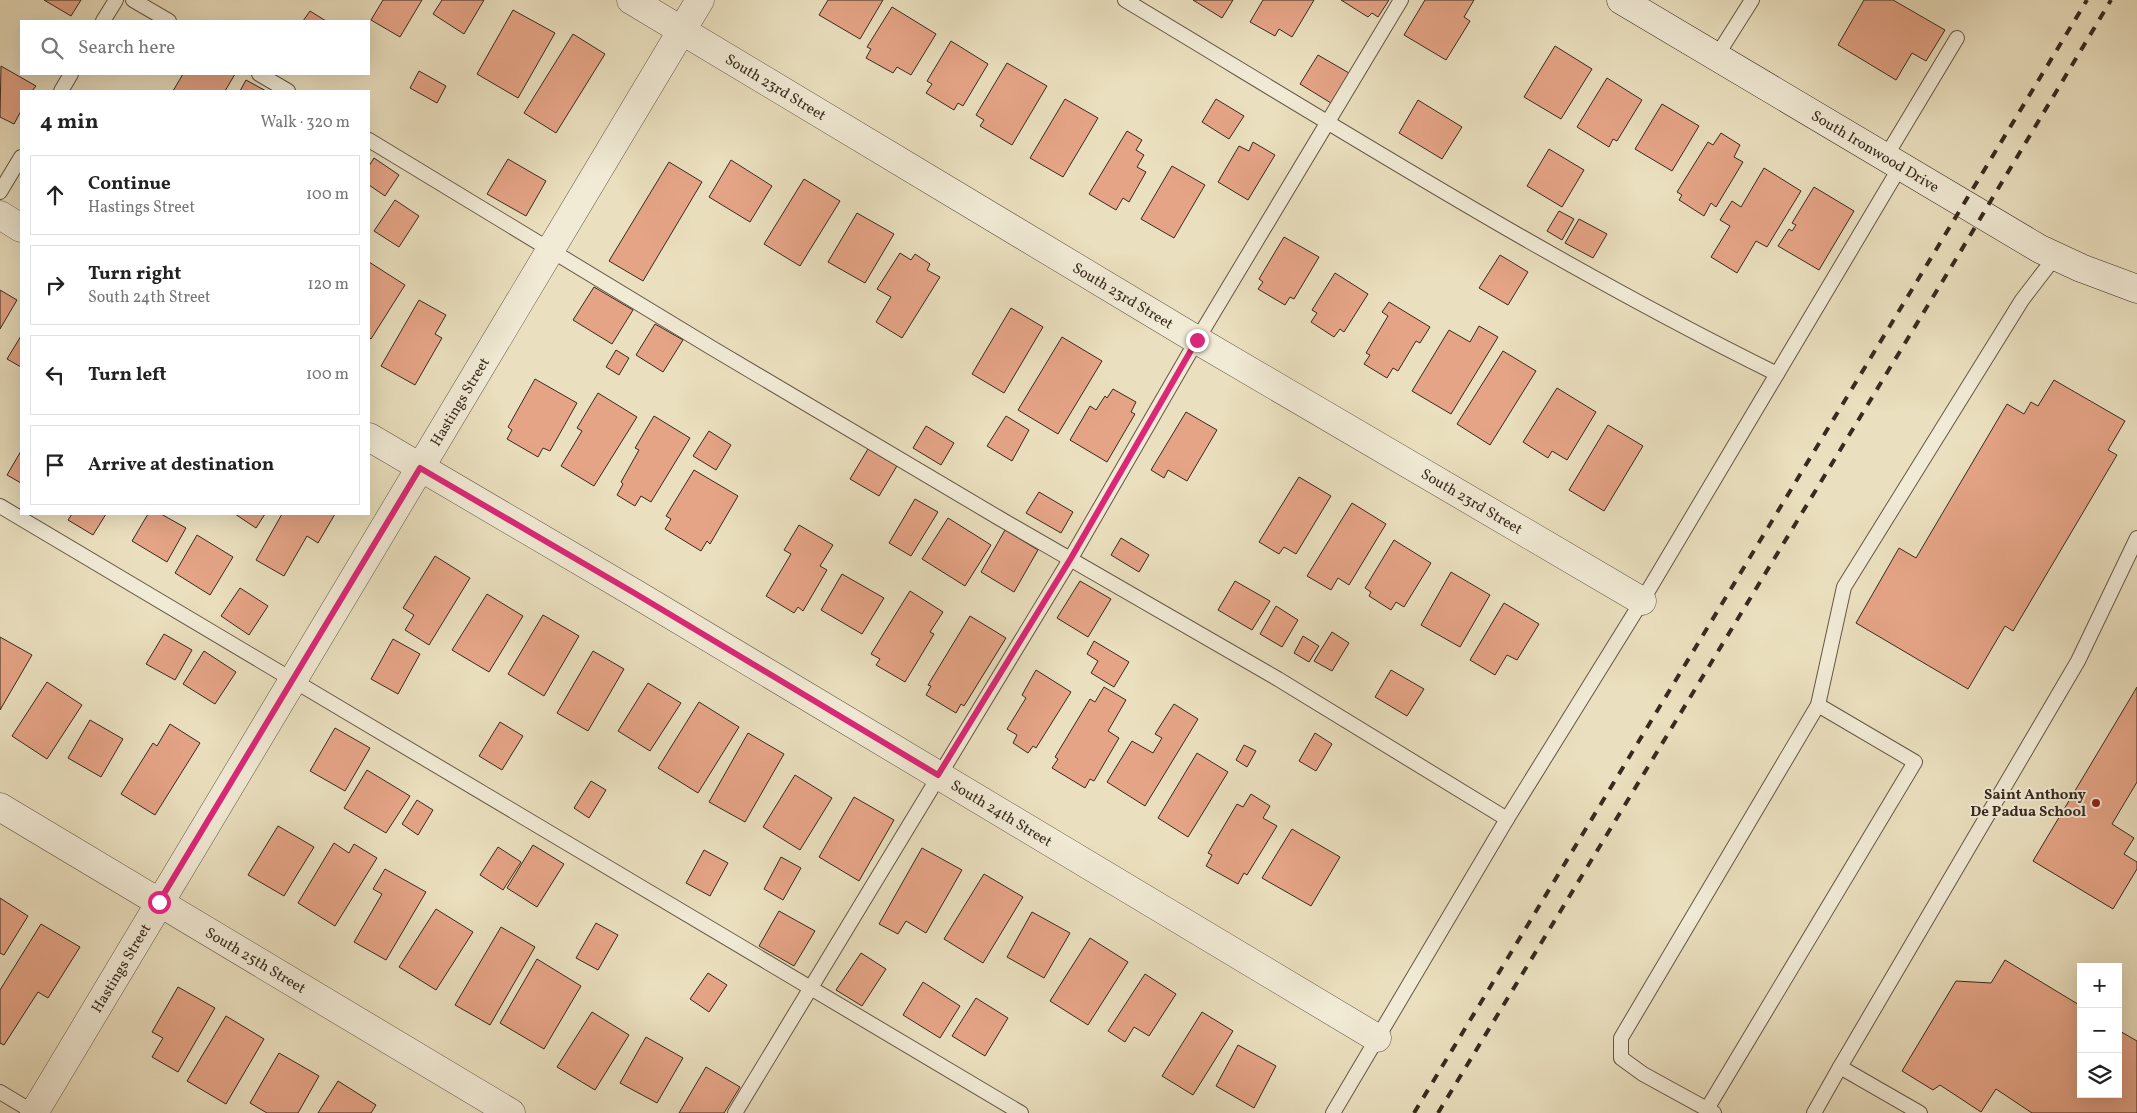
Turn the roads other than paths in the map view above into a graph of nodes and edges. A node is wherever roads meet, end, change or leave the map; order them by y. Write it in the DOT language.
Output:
graph roads {
  1 [pos="116,0"];
  2 [pos="133,0"];
  3 [pos="631,0"];
  4 [pos="700,0"];
  5 [pos="1125,0"];
  6 [pos="1401,0"];
  7 [pos="1621,0"];
  8 [pos="1752,0"];
  9 [pos="104,20"];
  10 [pos="167,20"];
  11 [pos="681,30"];
  12 [pos="1957,38"];
  13 [pos="1716,57"];
  14 [pos="70,75"];
  15 [pos="261,75"];
  16 [pos="62,90"];
  17 [pos="286,90"];
  18 [pos="1328,122"];
  19 [pos="370,141"];
  20 [pos="20,159"];
  21 [pos="1892,163"];
  22 [pos="0,192"];
  23 [pos="0,215"];
  24 [pos="20,227"];
  25 [pos="551,249"];
  26 [pos="2055,257"];
  27 [pos="2137,289"];
  28 [pos="1197,340"];
  29 [pos="1777,374"];
  30 [pos="370,438"];
  31 [pos="420,468"];
  32 [pos="0,506"];
  33 [pos="2137,538"];
  34 [pos="1071,558"];
  35 [pos="1642,601"];
  36 [pos="293,681"];
  37 [pos="1818,705"];
  38 [pos="938,775"];
  39 [pos="0,807"];
  40 [pos="1507,819"];
  41 [pos="159,902"];
  42 [pos="811,988"];
  43 [pos="1377,1038"];
  44 [pos="1840,1066"];
  45 [pos="0,1092"];
  46 [pos="1710,1111"];
  47 [pos="34,1113"];
  48 [pos="511,1113"];
  49 [pos="735,1113"];
  50 [pos="1021,1113"];
  51 [pos="1333,1113"];
  52 [pos="1814,1113"];
  53 [pos="1920,1113"];
  1 -- 9 [label="lane"];
  2 -- 10 [label="lane"];
  3 -- 11 [label="street, South 23rd Street"];
  4 -- 11 [label="street, Hastings Street"];
  5 -- 18 [label="lane"];
  6 -- 18 [label="lane"];
  7 -- 13 [label="street, South Ironwood Drive"];
  8 -- 13 [label="lane"];
  11 -- 25 [label="street, Hastings Street"];
  11 -- 28 [label="street, South 23rd Street"];
  12 -- 21 [label="lane"];
  13 -- 21 [label="street, South Ironwood Drive"];
  14 -- 16 [label="lane"];
  15 -- 17 [label="lane"];
  18 -- 28 [label="lane"];
  18 -- 29 [label="lane"];
  19 -- 25 [label="lane"];
  20 -- 22 [label="lane"];
  21 -- 26 [label="street, South Ironwood Drive"];
  21 -- 29 [label="lane"];
  23 -- 24 [label="street"];
  25 -- 31 [label="street, Hastings Street"];
  25 -- 34 [label="lane"];
  26 -- 27 [label="street, South Ironwood Drive"];
  26 -- 37 [label="lane"];
  28 -- 34 [label="lane"];
  28 -- 35 [label="street, South 23rd Street"];
  29 -- 35 [label="lane"];
  30 -- 31 [label="street, South 24th Street"];
  31 -- 36 [label="street, Hastings Street"];
  31 -- 38 [label="street, South 24th Street"];
  32 -- 36 [label="lane"];
  33 -- 44 [label="lane"];
  34 -- 38 [label="lane"];
  34 -- 40 [label="lane"];
  35 -- 40 [label="lane"];
  36 -- 41 [label="street, Hastings Street"];
  36 -- 42 [label="lane"];
  37 -- 46 [label="lane"];
  37 -- 46 [label="lane"];
  38 -- 42 [label="lane"];
  38 -- 43 [label="street, South 24th Street"];
  39 -- 41 [label="street, South 25th Street"];
  40 -- 43 [label="lane"];
  41 -- 47 [label="street, Hastings Street"];
  41 -- 48 [label="street, South 25th Street"];
  42 -- 49 [label="lane"];
  42 -- 50 [label="lane"];
  43 -- 51 [label="lane"];
  44 -- 52 [label="lane"];
  44 -- 53 [label="lane"];
  45 -- 47 [label="lane"];
}
